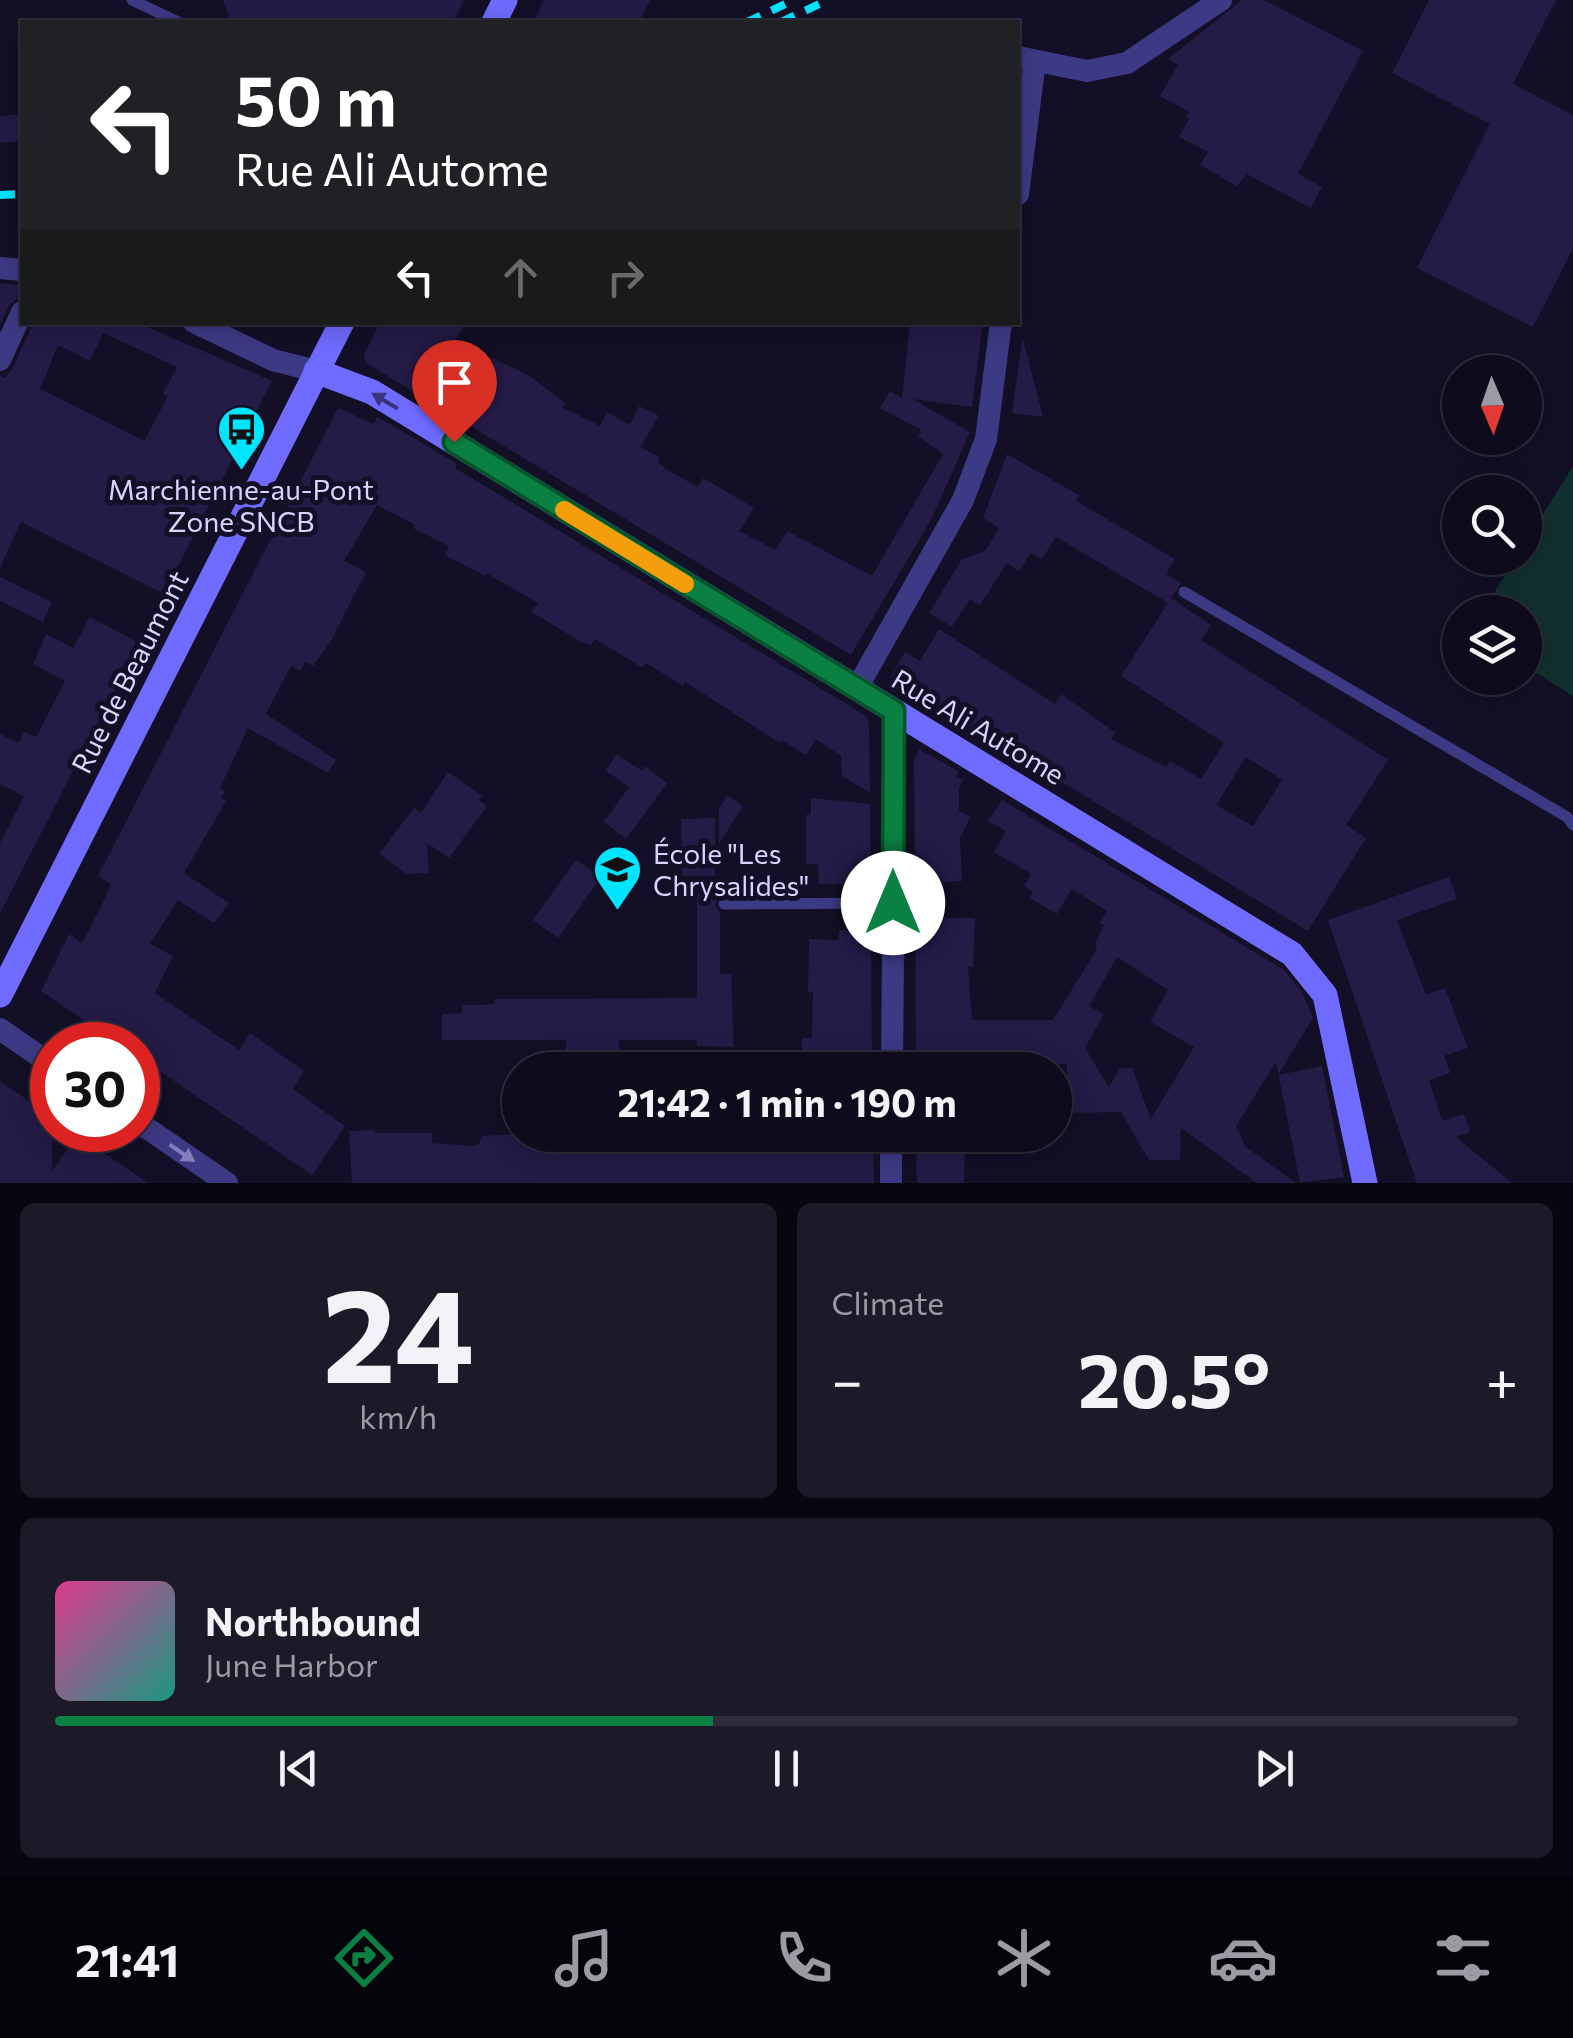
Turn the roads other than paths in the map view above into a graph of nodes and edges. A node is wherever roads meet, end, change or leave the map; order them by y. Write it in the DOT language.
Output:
graph roads {
  1 [pos="132,0"];
  2 [pos="1220,0"];
  3 [pos="174,20"];
  4 [pos="1026,59"];
  5 [pos="1020,160"];
  6 [pos="20,316"];
  7 [pos="200,325"];
  8 [pos="340,325"];
  9 [pos="1001,325"];
  10 [pos="0,360"];
  11 [pos="316,371"];
  12 [pos="1184,592"];
  13 [pos="857,688"];
  14 [pos="894,711"];
  15 [pos="1573,825"];
  16 [pos="893,903"];
  17 [pos="724,904"];
  18 [pos="0,995"];
  19 [pos="0,1029"];
  20 [pos="30,1050"];
  21 [pos="892,1052"];
  22 [pos="160,1137"];
  23 [pos="891,1152"];
  24 [pos="228,1183"];
  25 [pos="891,1183"];
  26 [pos="1365,1183"];
  1 -- 3 [label="lane"];
  2 -- 4 [label="street"];
  4 -- 5 [label="street"];
  6 -- 10 [label="street"];
  7 -- 11 [label="street"];
  8 -- 11 [label="street, Rue de Beaumont"];
  9 -- 13 [label="street"];
  13 -- 11 [label="street, Rue Ali Autome, one-way"];
  11 -- 18 [label="street, Rue de Beaumont"];
  12 -- 15 [label="lane"];
  13 -- 14 [label="street, Rue Ali Autome"];
  14 -- 16 [label="street"];
  14 -- 26 [label="street, Rue Ali Autome"];
  16 -- 17 [label="lane"];
  16 -- 21 [label="street"];
  19 -- 20 [label="street"];
  22 -- 24 [label="street, one-way"];
  23 -- 25 [label="street"];
}
